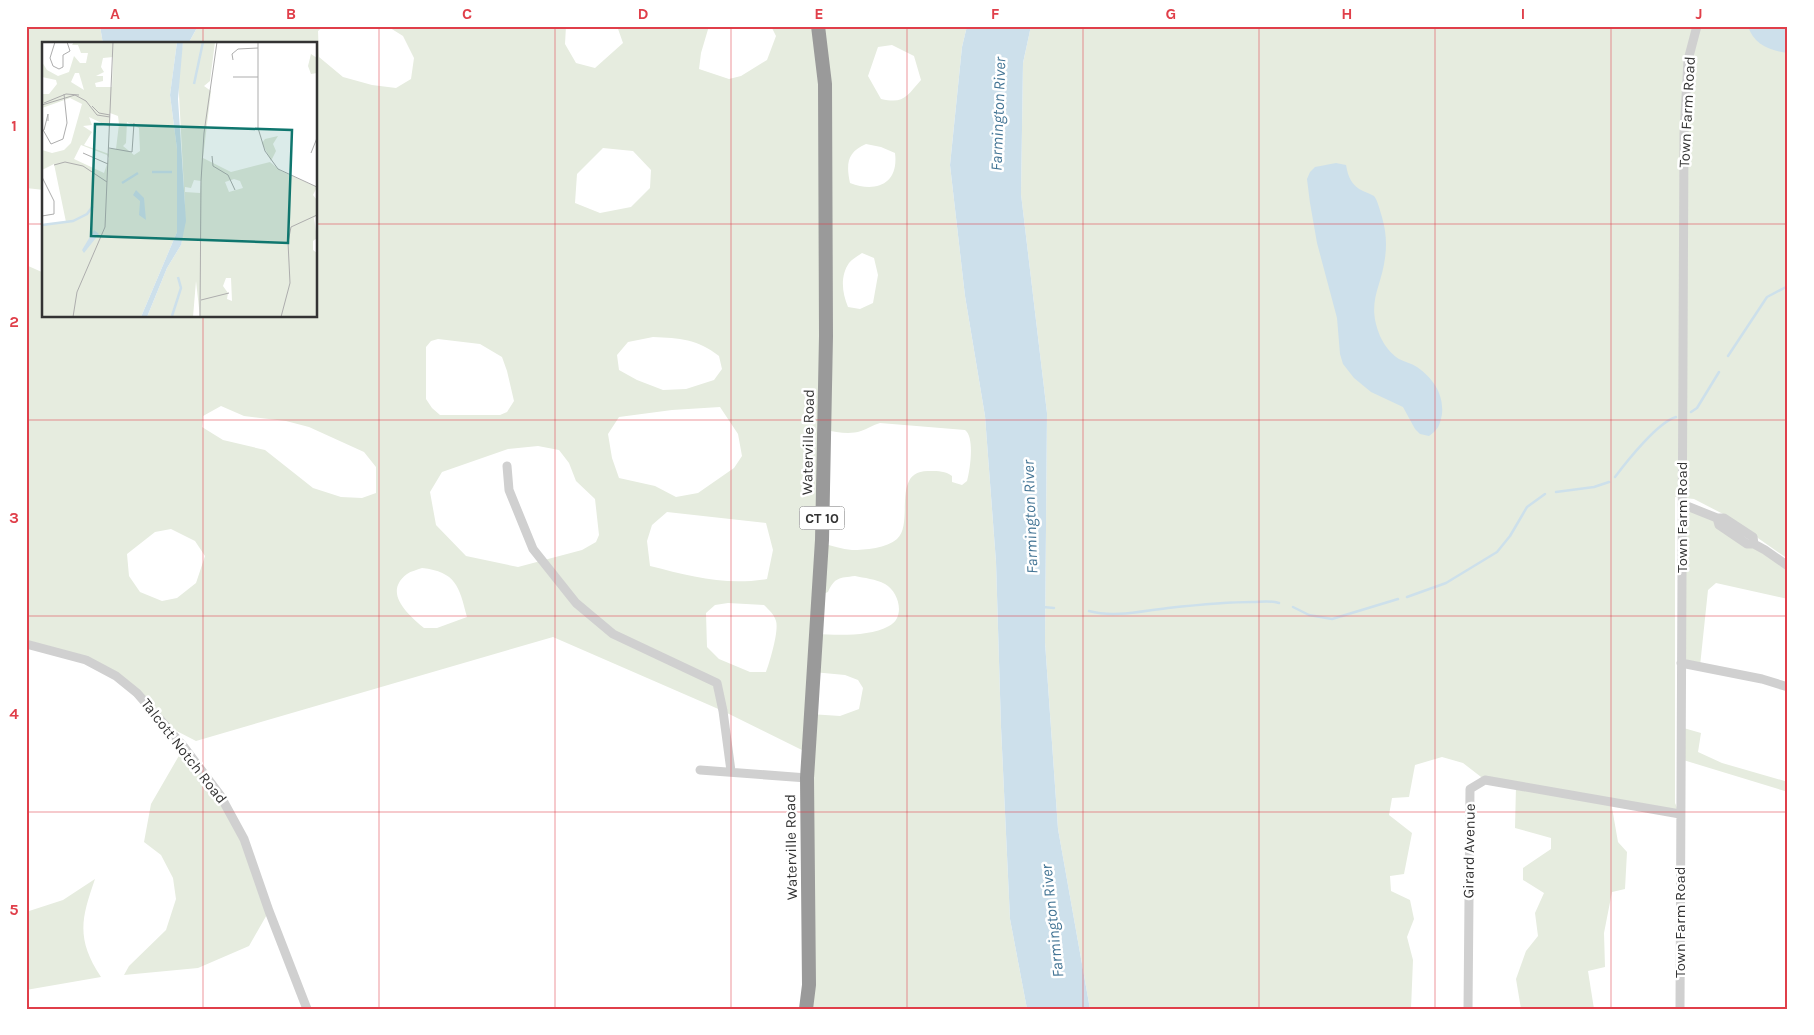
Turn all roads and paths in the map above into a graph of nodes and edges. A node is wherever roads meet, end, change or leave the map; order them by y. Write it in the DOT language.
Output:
graph roads {
  1 [pos="818,26"];
  2 [pos="1697,26"];
  3 [pos="507,466"];
  4 [pos="1682,504"];
  5 [pos="1788,566"];
  6 [pos="26,644"];
  7 [pos="1681,662"];
  8 [pos="1788,687"];
  9 [pos="700,770"];
  10 [pos="731,771"];
  11 [pos="807,778"];
  12 [pos="1680,814"];
  13 [pos="308,1009"];
  14 [pos="806,1009"];
  15 [pos="1468,1009"];
  16 [pos="1680,1009"];
  1 -- 11 [label="highway, Waterville Road / CT 10"];
  2 -- 4 [label="street, Town Farm Road"];
  3 -- 10 [label="street"];
  4 -- 5 [label="street"];
  4 -- 7 [label="street, Town Farm Road"];
  6 -- 13 [label="street, Talcott Notch Road"];
  7 -- 8 [label="street"];
  7 -- 12 [label="street, Town Farm Road"];
  9 -- 10 [label="street"];
  10 -- 11 [label="street"];
  11 -- 14 [label="highway, Waterville Road / CT 10"];
  12 -- 15 [label="street, Girard Avenue"];
  12 -- 16 [label="street, Town Farm Road"];
}
